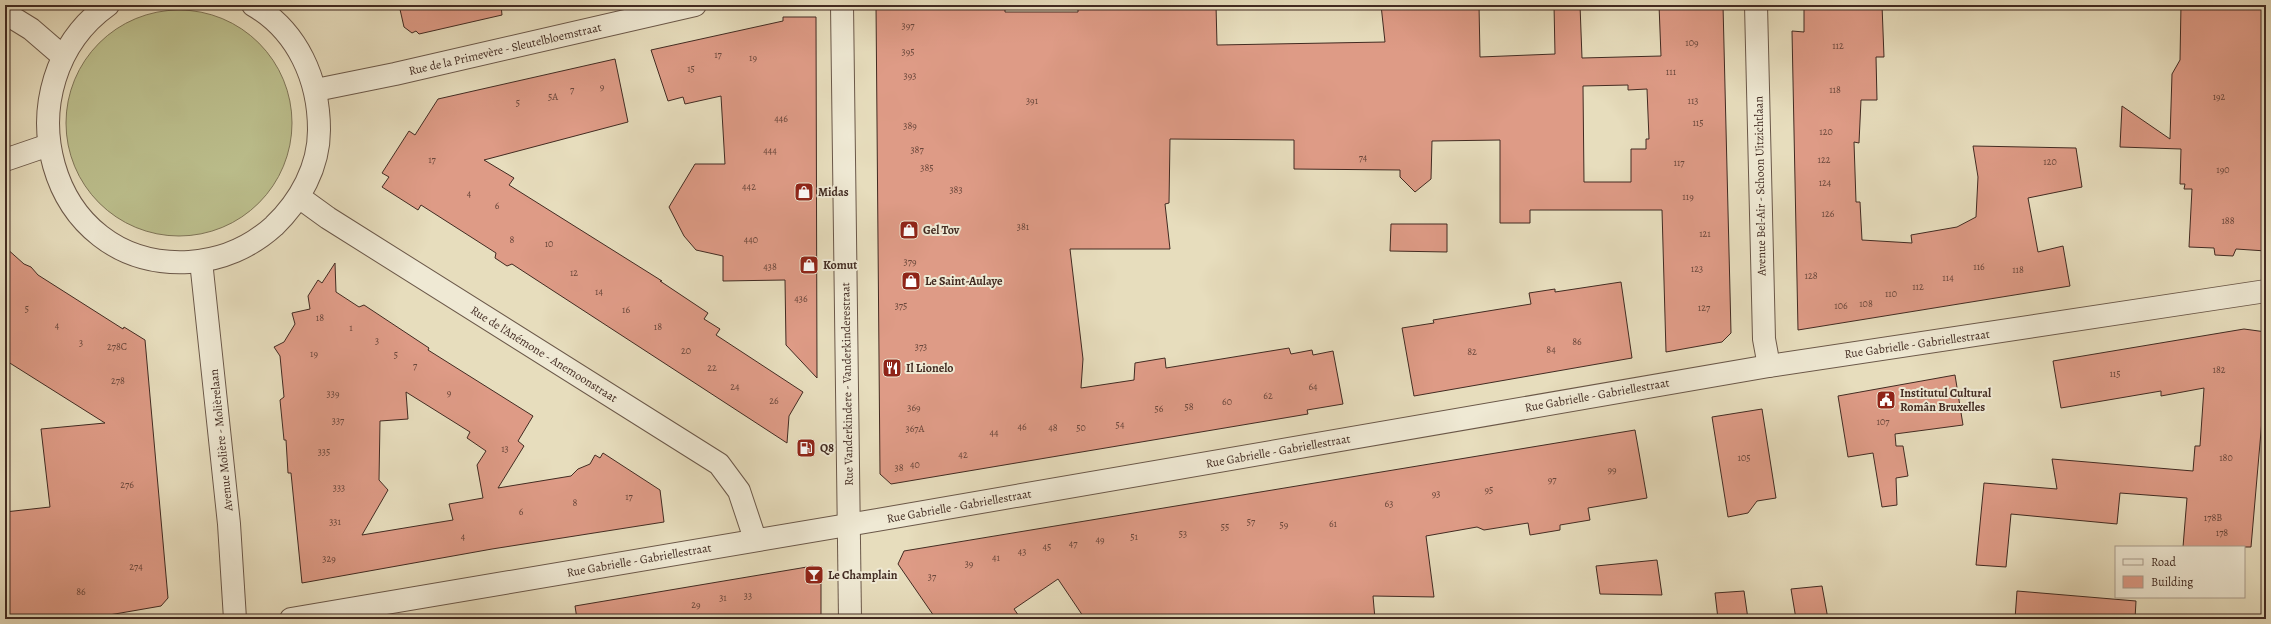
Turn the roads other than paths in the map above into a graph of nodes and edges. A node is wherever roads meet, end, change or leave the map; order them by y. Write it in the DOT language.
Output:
graph roads {
  1 [pos="108,5"];
  2 [pos="253,5"];
  3 [pos="695,5"];
  4 [pos="842,5"];
  5 [pos="1756,5"];
  6 [pos="5,13"];
  7 [pos="60,54"];
  8 [pos="316,90"];
  9 [pos="43,147"];
  10 [pos="5,160"];
  11 [pos="299,197"];
  12 [pos="201,262"];
  13 [pos="2266,292"];
  14 [pos="1769,366"];
  15 [pos="850,524"];
  16 [pos="755,539"];
  17 [pos="235,619"];
  18 [pos="291,619"];
  19 [pos="850,619"];
  1 -- 7 [label="street"];
  2 -- 8 [label="street"];
  3 -- 8 [label="street, Rue de la Primevère - Sleutelbloemstraat"];
  4 -- 15 [label="street, Rue Vanderkindere - Vanderkinderestraat"];
  5 -- 14 [label="street, Avenue Bel-Air - Schoon Uitzichtlaan"];
  6 -- 7 [label="street"];
  7 -- 9 [label="street"];
  8 -- 11 [label="street"];
  9 -- 10 [label="street"];
  9 -- 12 [label="street"];
  11 -- 12 [label="street"];
  11 -- 16 [label="street, Rue de l'Anémone - Anemoonstraat"];
  12 -- 17 [label="street, Avenue Molière - Molièrelaan"];
  13 -- 14 [label="street, Rue Gabrielle - Gabriellestraat"];
  14 -- 15 [label="street, Rue Gabrielle - Gabriellestraat"];
  15 -- 16 [label="street, Rue Gabrielle - Gabriellestraat"];
  15 -- 19 [label="street, Rue Vanderkindere - Vanderkinderestraat"];
  16 -- 18 [label="street, Rue Gabrielle - Gabriellestraat"];
}
